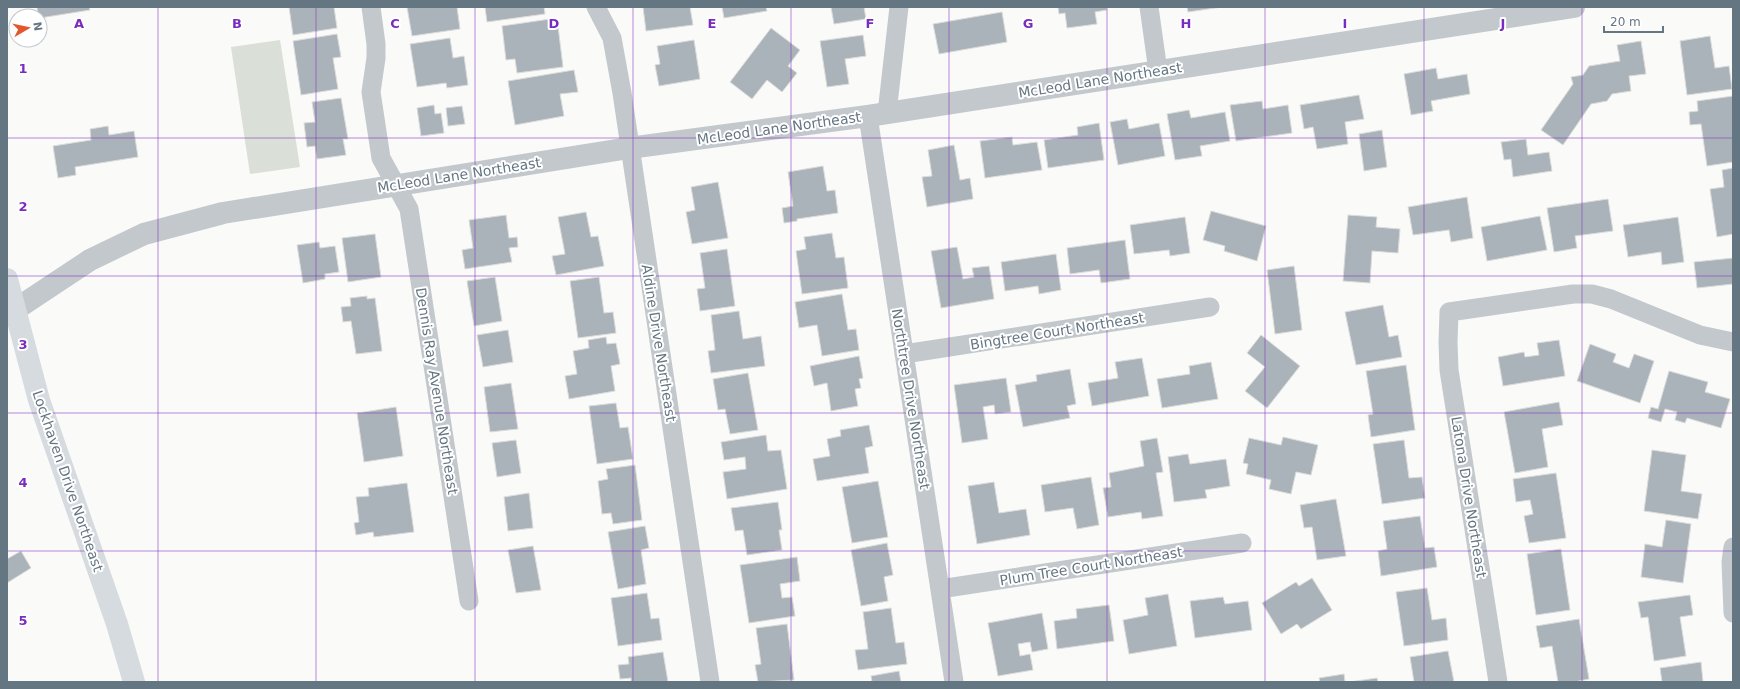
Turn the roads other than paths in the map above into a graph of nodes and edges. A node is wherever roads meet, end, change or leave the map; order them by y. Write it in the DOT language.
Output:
graph roads {
  1 [pos="370,7"];
  2 [pos="596,7"];
  3 [pos="899,7"];
  4 [pos="1149,7"];
  5 [pos="1574,7"];
  6 [pos="1158,71"];
  7 [pos="877,114"];
  8 [pos="629,148"];
  9 [pos="395,185"];
  10 [pos="7,279"];
  11 [pos="1210,308"];
  12 [pos="11,313"];
  13 [pos="1733,342"];
  14 [pos="904,354"];
  15 [pos="1242,543"];
  16 [pos="1733,547"];
  17 [pos="940,590"];
  18 [pos="469,601"];
  19 [pos="1733,613"];
  20 [pos="134,682"];
  21 [pos="710,682"];
  22 [pos="954,682"];
  23 [pos="1498,682"];
  1 -- 9 [label="street, Dennis Ray Avenue Northeast"];
  2 -- 8 [label="street, Aldine Drive Northeast"];
  3 -- 7 [label="street, Northtree Drive Northeast"];
  4 -- 6 [label="street"];
  5 -- 6 [label="street, McLeod Lane Northeast"];
  6 -- 7 [label="street, McLeod Lane Northeast"];
  7 -- 8 [label="street, McLeod Lane Northeast"];
  7 -- 14 [label="street, Northtree Drive Northeast"];
  8 -- 9 [label="street, McLeod Lane Northeast"];
  8 -- 21 [label="street, Aldine Drive Northeast"];
  9 -- 12 [label="street, McLeod Lane Northeast"];
  9 -- 18 [label="street, Dennis Ray Avenue Northeast"];
  10 -- 12 [label="main road, Lockhaven Drive Northeast"];
  11 -- 14 [label="street, Bingtree Court Northeast"];
  12 -- 20 [label="main road, Lockhaven Drive Northeast"];
  13 -- 23 [label="street, Latona Drive Northeast"];
  14 -- 17 [label="street, Northtree Drive Northeast"];
  15 -- 17 [label="street, Plum Tree Court Northeast"];
  16 -- 19 [label="street"];
  17 -- 22 [label="street, Northtree Drive Northeast"];
}
